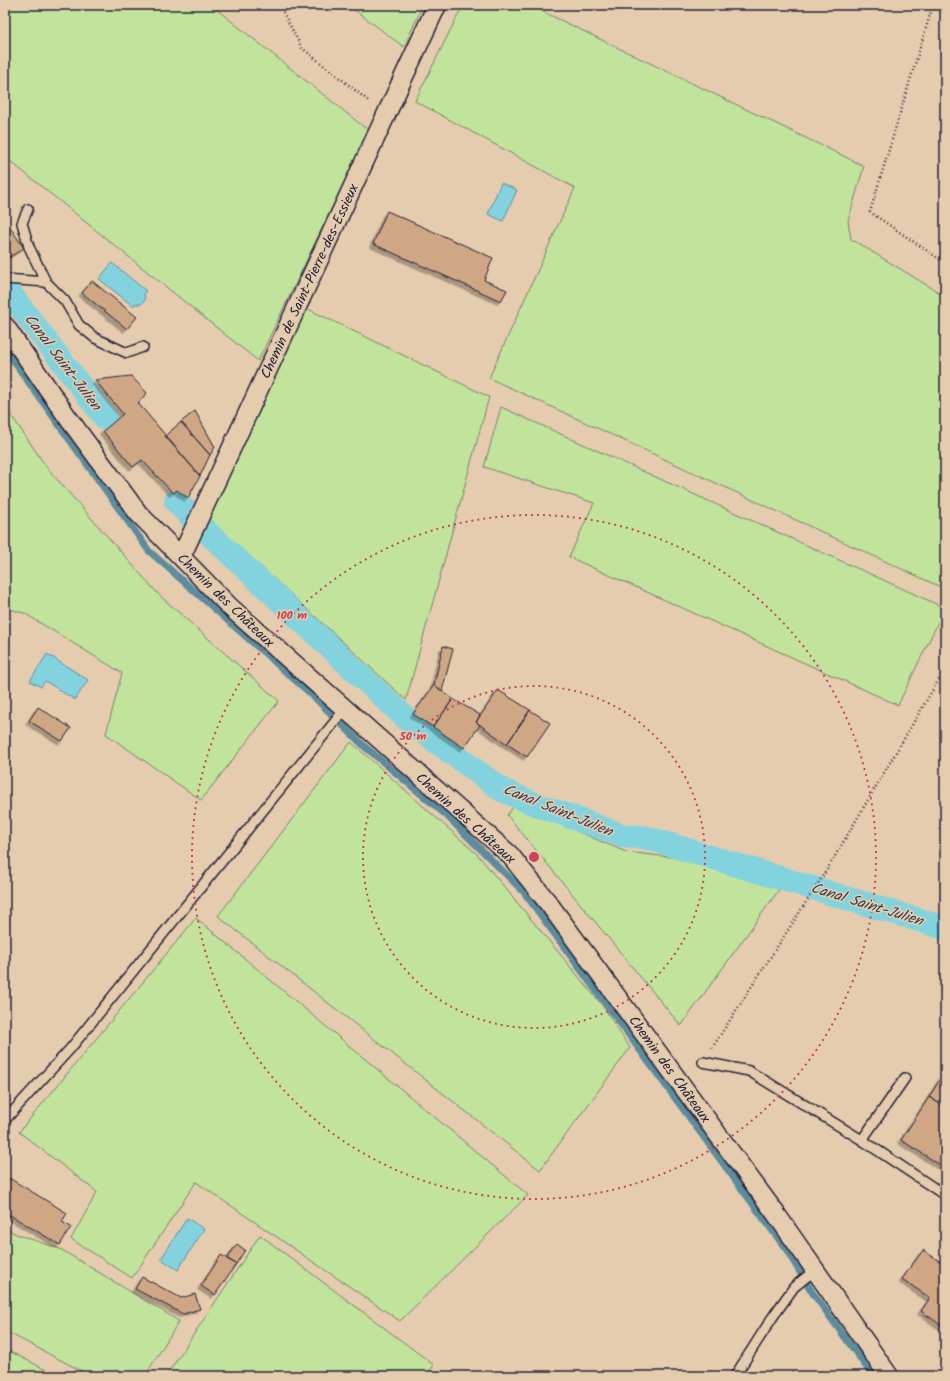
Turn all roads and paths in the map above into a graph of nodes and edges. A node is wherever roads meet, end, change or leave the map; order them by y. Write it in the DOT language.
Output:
graph roads {
  1 [pos="279,5"];
  2 [pos="437,5"];
  3 [pos="933,5"];
  4 [pos="386,115"];
  5 [pos="28,209"];
  6 [pos="945,263"];
  7 [pos="5,279"];
  8 [pos="46,282"];
  9 [pos="5,326"];
  10 [pos="143,347"];
  11 [pos="181,557"];
  12 [pos="945,669"];
  13 [pos="345,709"];
  14 [pos="703,1062"];
  15 [pos="905,1078"];
  16 [pos="5,1120"];
  17 [pos="862,1140"];
  18 [pos="945,1192"];
  19 [pos="816,1270"];
  20 [pos="735,1376"];
  21 [pos="890,1376"];
  1 -- 4 [label="path"];
  2 -- 4 [label="street, Chemin de Saint-Pierre-des-Essieux"];
  3 -- 6 [label="path"];
  4 -- 11 [label="street, Chemin de Saint-Pierre-des-Essieux"];
  5 -- 8 [label="lane"];
  7 -- 8 [label="lane"];
  8 -- 10 [label="lane"];
  9 -- 11 [label="street, Chemin des Châteaux"];
  11 -- 13 [label="street, Chemin des Châteaux"];
  12 -- 14 [label="path"];
  13 -- 16 [label="lane"];
  13 -- 19 [label="street, Chemin des Châteaux"];
  14 -- 17 [label="lane"];
  15 -- 17 [label="lane"];
  17 -- 18 [label="lane"];
  19 -- 20 [label="lane"];
  19 -- 21 [label="street, Chemin des Châteaux"];
}
